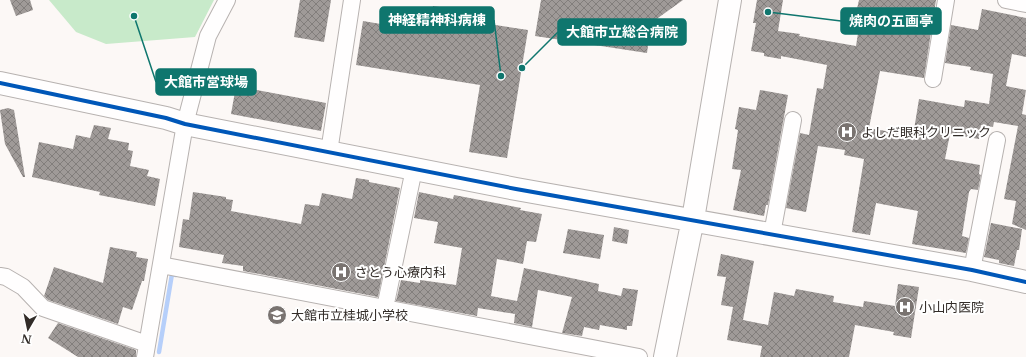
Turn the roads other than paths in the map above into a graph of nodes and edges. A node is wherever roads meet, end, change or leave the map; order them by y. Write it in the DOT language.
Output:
graph roads {
  1 [pos="227,0"];
  2 [pos="352,0"];
  3 [pos="730,0"];
  4 [pos="946,0"];
  5 [pos="1006,0"];
  6 [pos="1026,4"];
  7 [pos="933,79"];
  8 [pos="0,83"];
  9 [pos="792,120"];
  10 [pos="186,124"];
  11 [pos="997,140"];
  12 [pos="329,152"];
  13 [pos="414,169"];
  14 [pos="693,219"];
  15 [pos="772,234"];
  16 [pos="161,265"];
  17 [pos="972,270"];
  18 [pos="0,276"];
  19 [pos="1026,282"];
  20 [pos="385,308"];
  21 [pos="146,351"];
  22 [pos="639,357"];
  23 [pos="665,357"];
  1 -- 10 [label="street"];
  2 -- 12 [label="street"];
  3 -- 14 [label="street"];
  4 -- 7 [label="street"];
  5 -- 6 [label="street"];
  8 -- 10 [label="street"];
  9 -- 15 [label="street"];
  10 -- 12 [label="street"];
  10 -- 16 [label="street"];
  11 -- 17 [label="street"];
  12 -- 13 [label="street"];
  13 -- 14 [label="street"];
  13 -- 20 [label="street"];
  14 -- 15 [label="street"];
  14 -- 23 [label="street"];
  15 -- 17 [label="street"];
  16 -- 20 [label="street"];
  16 -- 21 [label="street"];
  17 -- 19 [label="street"];
  18 -- 21 [label="street"];
  20 -- 22 [label="street"];
}
